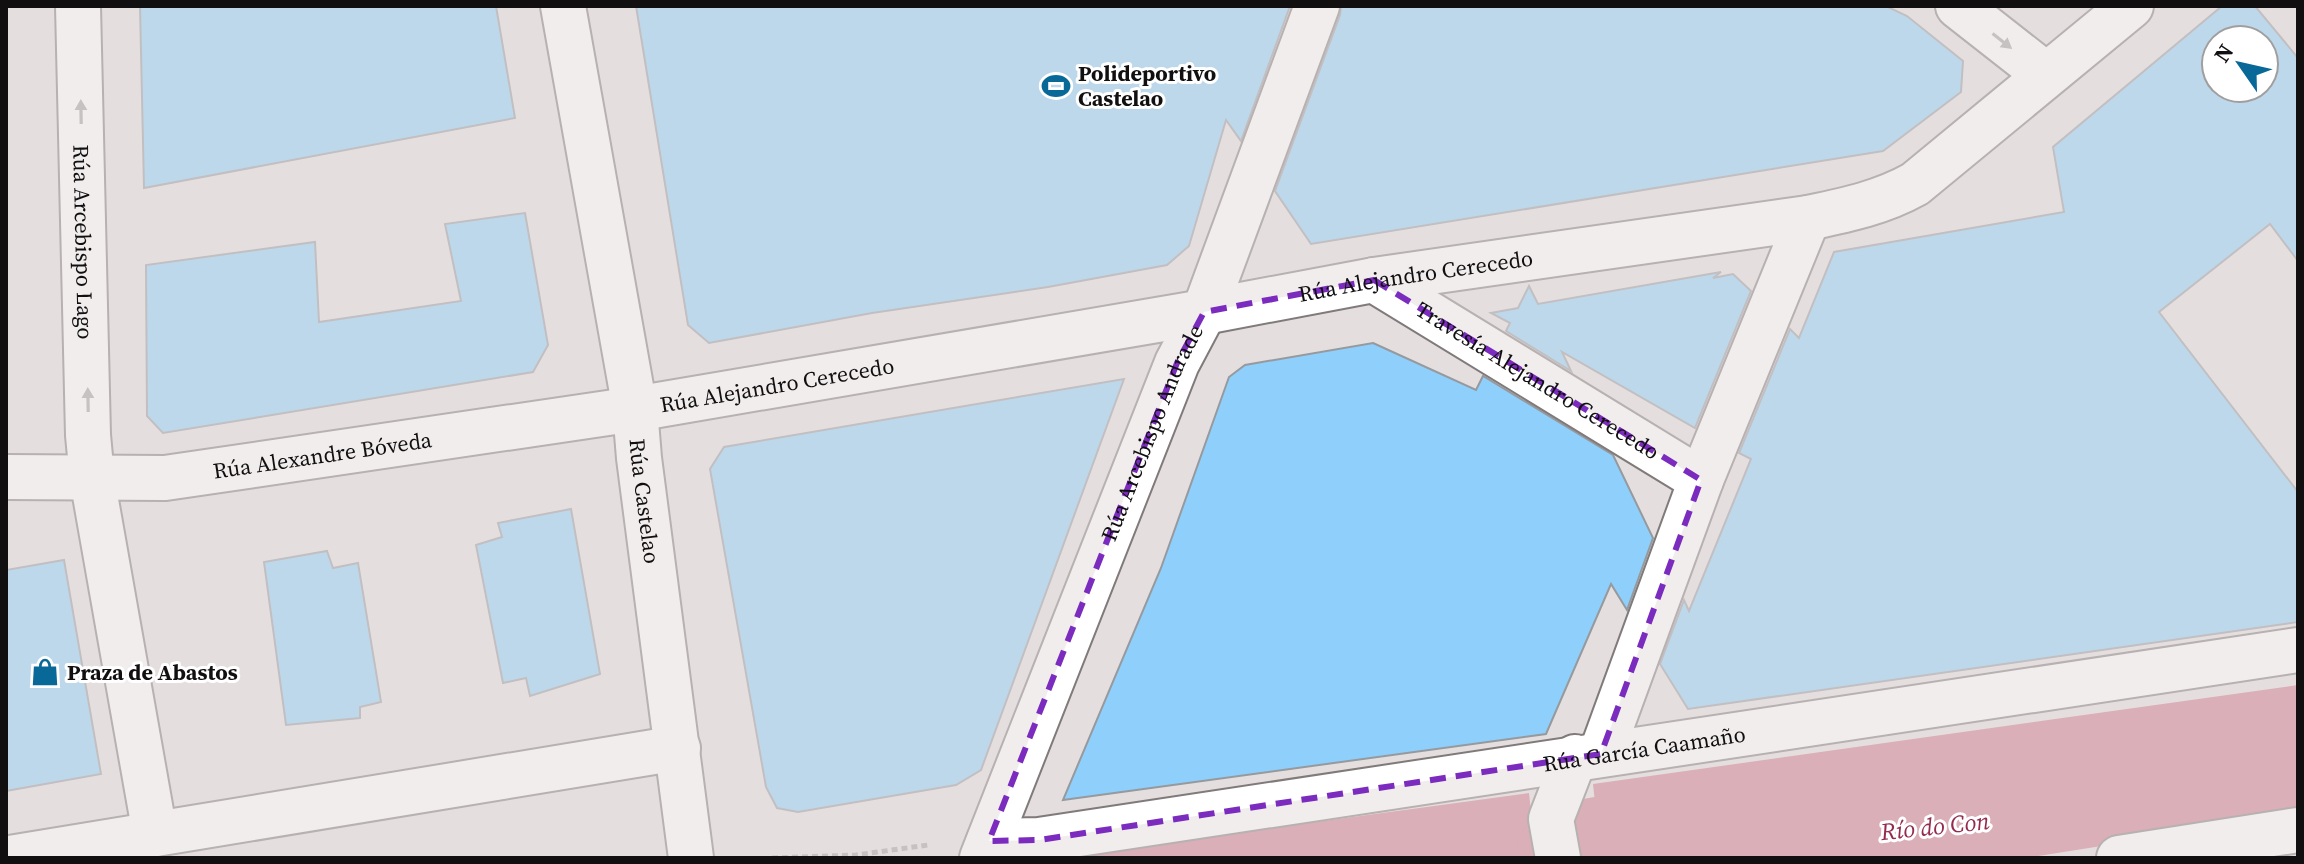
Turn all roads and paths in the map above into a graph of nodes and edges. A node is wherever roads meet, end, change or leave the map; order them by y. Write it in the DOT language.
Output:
graph roads {
  1 [pos="78,6"];
  2 [pos="563,6"];
  3 [pos="1317,6"];
  4 [pos="1958,6"];
  5 [pos="2131,6"];
  6 [pos="2046,75"];
  7 [pos="1808,218"];
  8 [pos="1374,280"];
  9 [pos="1204,312"];
  10 [pos="635,409"];
  11 [pos="6,477"];
  12 [pos="92,478"];
  13 [pos="1701,480"];
  14 [pos="2298,650"];
  15 [pos="678,748"];
  16 [pos="1588,756"];
  17 [pos="2298,830"];
  18 [pos="155,834"];
  19 [pos="937,843"];
  20 [pos="985,849"];
  21 [pos="10,858"];
  22 [pos="691,858"];
  23 [pos="772,858"];
  24 [pos="1558,858"];
  25 [pos="2119,858"];
  12 -- 1 [label="street, Rúa Arcebispo Lago, one-way"];
  2 -- 10 [label="street, Rúa Castelao"];
  3 -- 9 [label="street, Rúa Arcebispo Andrade"];
  4 -- 6 [label="street, one-way"];
  5 -- 6 [label="street, Rúa Alejandro Cerecedo"];
  6 -- 7 [label="street, Rúa Alejandro Cerecedo"];
  7 -- 8 [label="street, Rúa Alejandro Cerecedo"];
  7 -- 13 [label="street"];
  8 -- 9 [label="street, Rúa Alejandro Cerecedo"];
  8 -- 13 [label="street, Travesía Alejandro Cerecedo"];
  9 -- 10 [label="street, Rúa Alejandro Cerecedo"];
  9 -- 20 [label="street, Rúa Arcebispo Andrade"];
  10 -- 12 [label="street, Rúa Alexandre Bóveda"];
  10 -- 15 [label="street, Rúa Castelao"];
  11 -- 12 [label="street, Rúa Alexandre Bóveda"];
  12 -- 18 [label="street"];
  13 -- 16 [label="street"];
  14 -- 16 [label="street, Rúa García Caamaño"];
  15 -- 18 [label="street"];
  15 -- 22 [label="street, Rúa Castelao"];
  16 -- 20 [label="street, Rúa García Caamaño"];
  16 -- 24 [label="street"];
  17 -- 25 [label="street"];
  18 -- 21 [label="street"];
  19 -- 23 [label="path"];
}
